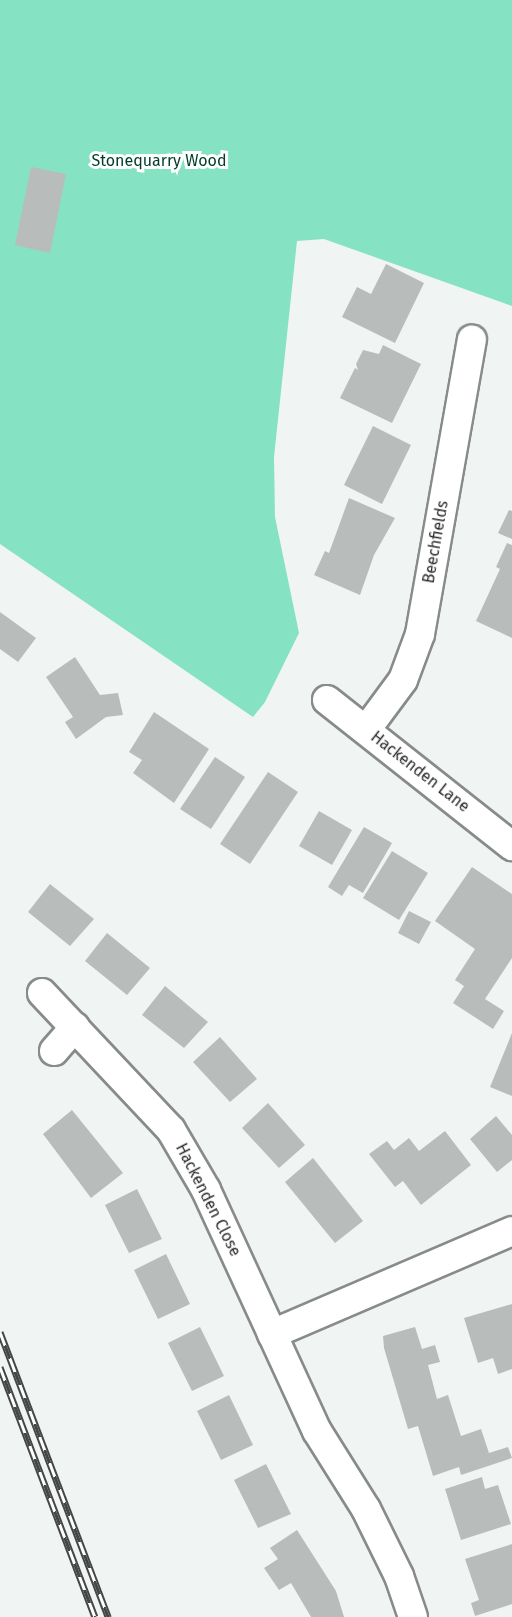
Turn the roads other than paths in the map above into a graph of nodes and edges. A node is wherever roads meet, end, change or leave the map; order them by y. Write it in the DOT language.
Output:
graph roads {
  1 [pos="472,340"];
  2 [pos="327,700"];
  3 [pos="366,730"];
  4 [pos="512,846"];
  5 [pos="42,993"];
  6 [pos="75,1027"];
  7 [pos="54,1051"];
  8 [pos="512,1231"];
  9 [pos="272,1334"];
  10 [pos="413,1617"];
  1 -- 3 [label="street, Beechfields"];
  2 -- 3 [label="street, Hackenden Lane"];
  3 -- 4 [label="street, Hackenden Lane"];
  5 -- 6 [label="street, Hackenden Close"];
  6 -- 7 [label="street"];
  6 -- 9 [label="street, Hackenden Close"];
  8 -- 9 [label="street"];
  9 -- 10 [label="street, Hackenden Close"];
}
